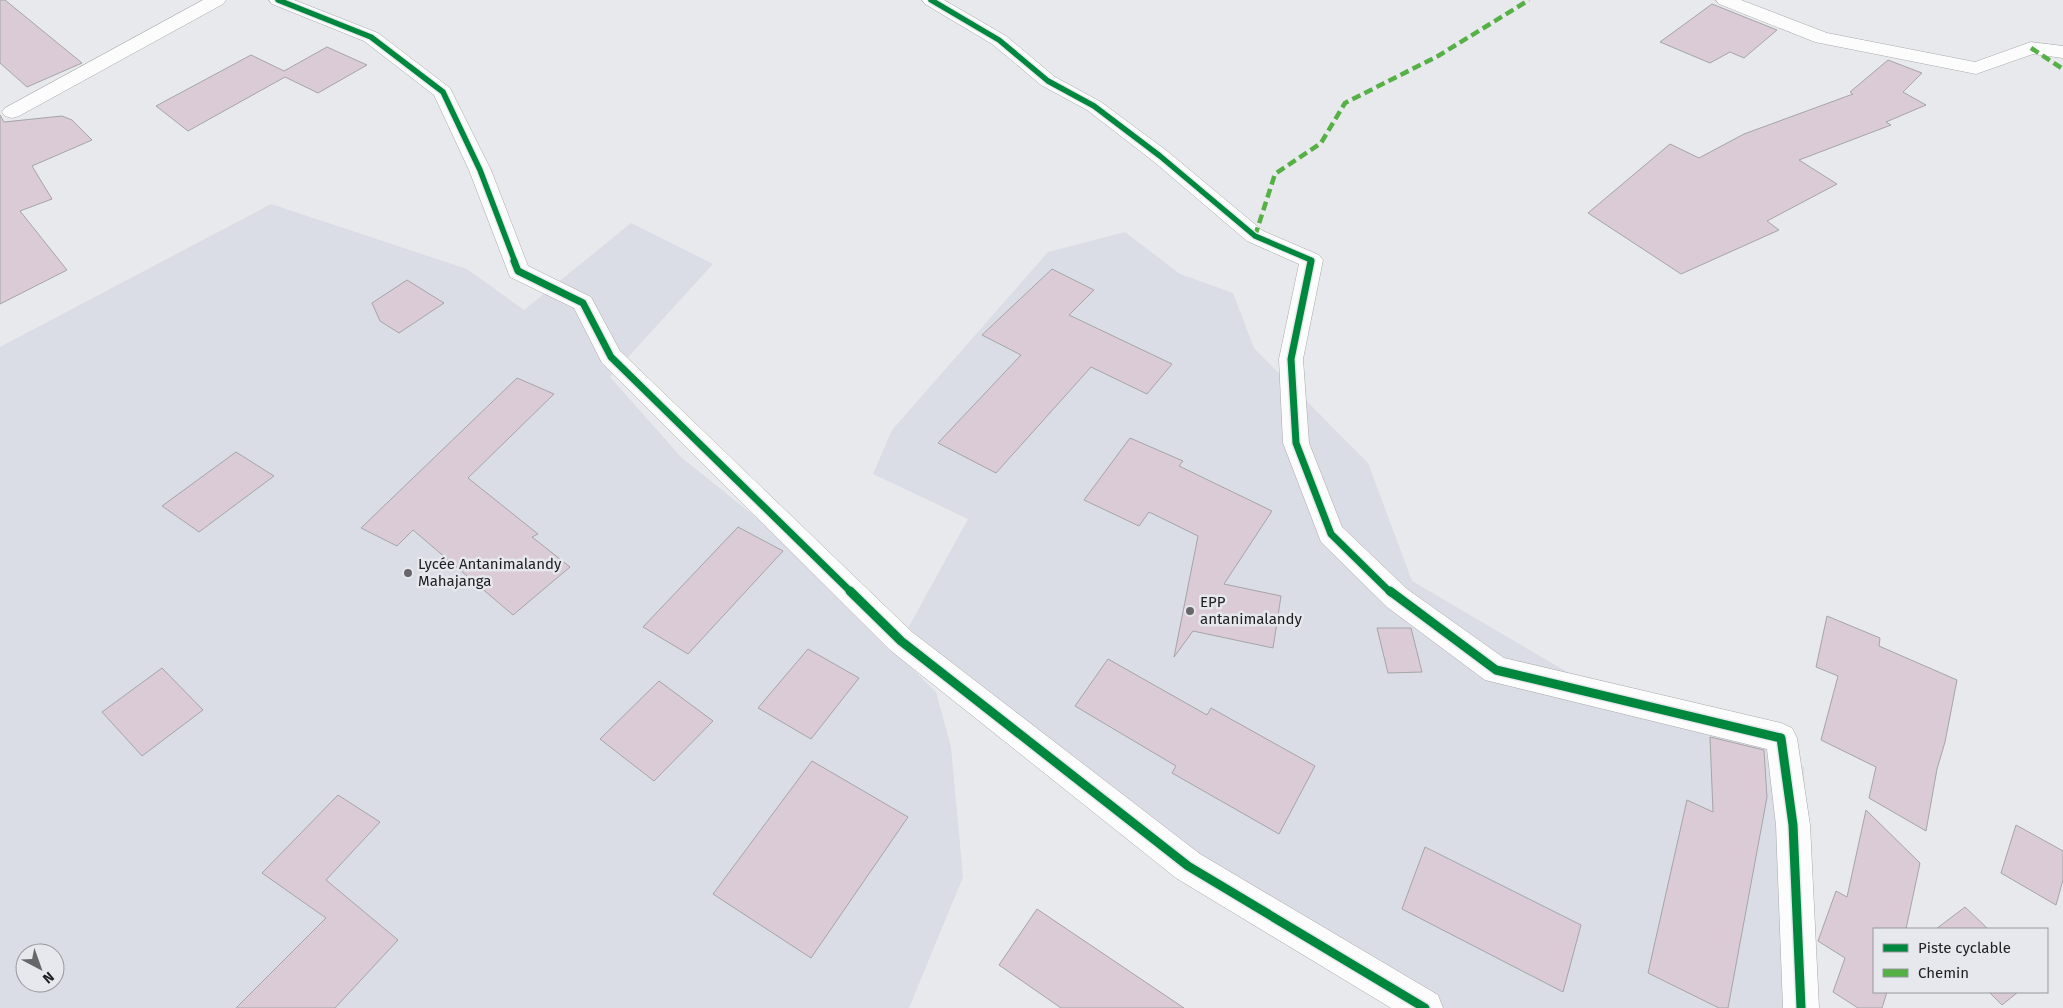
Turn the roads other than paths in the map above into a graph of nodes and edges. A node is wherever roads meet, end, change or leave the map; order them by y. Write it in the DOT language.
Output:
graph roads {
  1 [pos="217,0"];
  2 [pos="278,0"];
  3 [pos="931,0"];
  4 [pos="1725,0"];
  5 [pos="2063,52"];
  6 [pos="12,112"];
  7 [pos="1426,1008"];
  8 [pos="1801,1008"];
  1 -- 6 [label="street"];
  2 -- 7 [label="street"];
  3 -- 8 [label="street"];
  4 -- 5 [label="street"];
}
